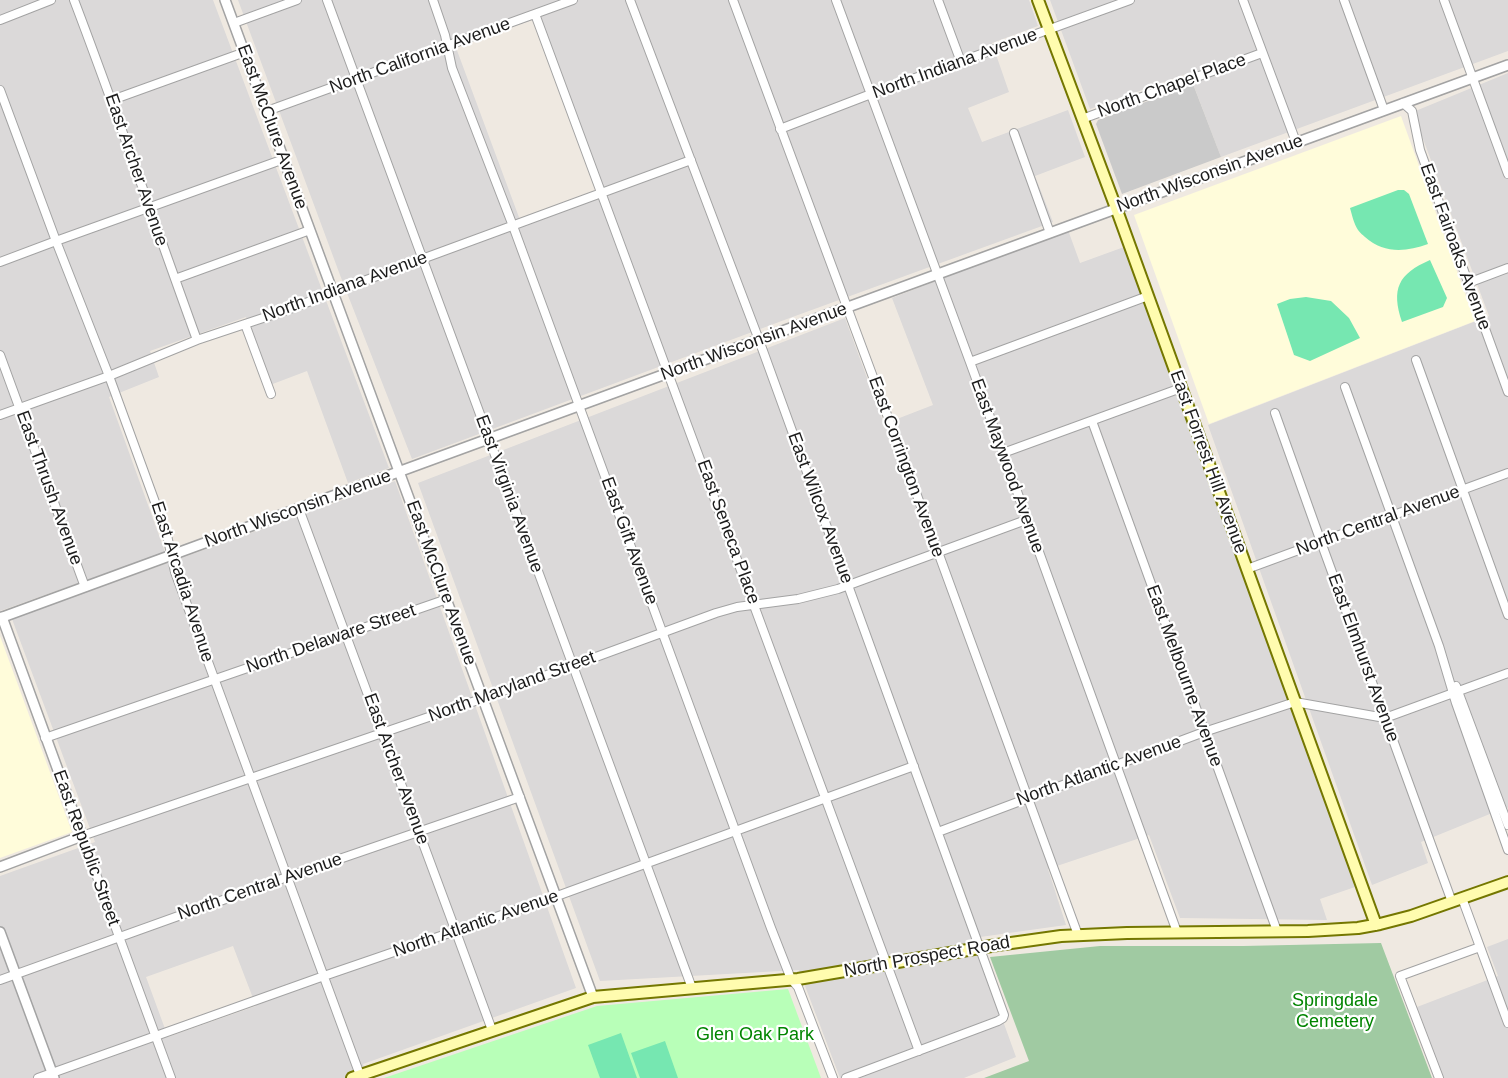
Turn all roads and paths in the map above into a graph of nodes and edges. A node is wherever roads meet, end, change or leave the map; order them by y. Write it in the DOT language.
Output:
graph roads {
  1 [pos="51,0"];
  2 [pos="74,0"];
  3 [pos="225,0"];
  4 [pos="297,0"];
  5 [pos="327,0"];
  6 [pos="433,0"];
  7 [pos="573,0"];
  8 [pos="630,0"];
  9 [pos="733,0"];
  10 [pos="836,0"];
  11 [pos="938,0"];
  12 [pos="1038,0"];
  13 [pos="1130,0"];
  14 [pos="1243,0"];
  15 [pos="1344,0"];
  16 [pos="1443,0"];
  17 [pos="535,14"];
  18 [pos="0,20"];
  19 [pos="234,23"];
  20 [pos="1049,30"];
  21 [pos="447,45"];
  22 [pos="245,52"];
  23 [pos="1262,53"];
  24 [pos="961,62"];
  25 [pos="1508,65"];
  26 [pos="1473,78"];
  27 [pos="356,79"];
  28 [pos="0,90"];
  29 [pos="871,94"];
  30 [pos="112,100"];
  31 [pos="1403,103"];
  32 [pos="1384,110"];
  33 [pos="267,111"];
  34 [pos="1082,118"];
  35 [pos="780,129"];
  36 [pos="1014,133"];
  37 [pos="1296,142"];
  38 [pos="284,159"];
  39 [pos="691,160"];
  40 [pos="1508,174"];
  41 [pos="601,193"];
  42 [pos="149,208"];
  43 [pos="1116,208"];
  44 [pos="513,226"];
  45 [pos="310,230"];
  46 [pos="1050,233"];
  47 [pos="56,241"];
  48 [pos="422,259"];
  49 [pos="0,262"];
  50 [pos="1508,268"];
  51 [pos="938,274"];
  52 [pos="175,279"];
  53 [pos="1468,283"];
  54 [pos="333,292"];
  55 [pos="1148,296"];
  56 [pos="847,308"];
  57 [pos="245,324"];
  58 [pos="197,340"];
  59 [pos="759,340"];
  60 [pos="0,355"];
  61 [pos="1416,360"];
  62 [pos="970,362"];
  63 [pos="669,373"];
  64 [pos="109,376"];
  65 [pos="1345,387"];
  66 [pos="1181,388"];
  67 [pos="1508,392"];
  68 [pos="271,394"];
  69 [pos="579,406"];
  70 [pos="20,408"];
  71 [pos="1275,413"];
  72 [pos="0,415"];
  73 [pos="1092,421"];
  74 [pos="489,438"];
  75 [pos="1003,453"];
  76 [pos="400,472"];
  77 [pos="1508,474"];
  78 [pos="1462,490"];
  79 [pos="299,509"];
  80 [pos="1392,516"];
  81 [pos="1026,519"];
  82 [pos="1321,542"];
  83 [pos="938,552"];
  84 [pos="171,556"];
  85 [pos="1247,569"];
  86 [pos="848,586"];
  87 [pos="85,587"];
  88 [pos="447,599"];
  89 [pos="755,605"];
  90 [pos="1507,614"];
  91 [pos="1,618"];
  92 [pos="662,633"];
  93 [pos="346,634"];
  94 [pos="573,665"];
  95 [pos="1508,672"];
  96 [pos="214,679"];
  97 [pos="1456,692"];
  98 [pos="484,698"];
  99 [pos="1295,702"];
  100 [pos="1385,718"];
  101 [pos="1204,732"];
  102 [pos="382,733"];
  103 [pos="45,738"];
  104 [pos="1116,765"];
  105 [pos="914,766"];
  106 [pos="251,778"];
  107 [pos="520,797"];
  108 [pos="1028,798"];
  109 [pos="825,799"];
  110 [pos="1508,825"];
  111 [pos="419,832"];
  112 [pos="736,832"];
  113 [pos="938,832"];
  114 [pos="82,836"];
  115 [pos="1508,850"];
  116 [pos="646,864"];
  117 [pos="0,867"];
  118 [pos="287,877"];
  119 [pos="1508,882"];
  120 [pos="557,896"];
  121 [pos="1457,900"];
  122 [pos="1376,925"];
  123 [pos="1277,931"];
  124 [pos="0,932"];
  125 [pos="456,932"];
  126 [pos="1177,932"];
  127 [pos="1078,935"];
  128 [pos="118,937"];
  129 [pos="1480,947"];
  130 [pos="980,948"];
  131 [pos="886,963"];
  132 [pos="15,974"];
  133 [pos="324,976"];
  134 [pos="791,979"];
  135 [pos="0,980"];
  136 [pos="692,988"];
  137 [pos="593,997"];
  138 [pos="1508,1023"];
  139 [pos="492,1030"];
  140 [pos="155,1036"];
  141 [pos="919,1051"];
  142 [pos="53,1076"];
  143 [pos="356,1077"];
  144 [pos="38,1078"];
  145 [pos="171,1078"];
  146 [pos="832,1078"];
  147 [pos="846,1078"];
  148 [pos="1439,1078"];
  1 -- 18 [label="street"];
  2 -- 30 [label="street, East Archer Avenue"];
  3 -- 19 [label="street, East McClure Avenue"];
  4 -- 19 [label="street"];
  5 -- 27 [label="street, East Virginia Avenue"];
  6 -- 21 [label="street, East Gift Avenue"];
  7 -- 17 [label="street, North California Avenue"];
  8 -- 39 [label="street, East Wilcox Avenue"];
  9 -- 35 [label="street, East Corrington Avenue"];
  10 -- 29 [label="street, East Maywood Avenue"];
  11 -- 24 [label="street"];
  12 -- 20 [label="main road, East Forrest Hill Avenue"];
  13 -- 20 [label="street, North Indiana Avenue"];
  14 -- 23 [label="street"];
  15 -- 32 [label="street"];
  16 -- 26 [label="street"];
  17 -- 21 [label="street, North California Avenue"];
  17 -- 41 [label="street, East Seneca Place"];
  19 -- 22 [label="street, East McClure Avenue"];
  20 -- 24 [label="street, North Indiana Avenue"];
  20 -- 34 [label="main road, East Forrest Hill Avenue"];
  21 -- 27 [label="street, North California Avenue"];
  21 -- 44 [label="street, East Gift Avenue"];
  22 -- 30 [label="street"];
  22 -- 33 [label="street, East McClure Avenue"];
  23 -- 34 [label="street, North Chapel Place"];
  23 -- 37 [label="street"];
  24 -- 29 [label="street, North Indiana Avenue"];
  25 -- 26 [label="street, North Wisconsin Avenue"];
  26 -- 31 [label="street, North Wisconsin Avenue"];
  26 -- 40 [label="street"];
  27 -- 33 [label="street, North California Avenue"];
  27 -- 48 [label="street, East Virginia Avenue"];
  28 -- 47 [label="street, East Arcadia Avenue"];
  29 -- 35 [label="street, North Indiana Avenue"];
  29 -- 51 [label="street, East Maywood Avenue"];
  30 -- 42 [label="street, East Archer Avenue"];
  31 -- 32 [label="street, North Wisconsin Avenue"];
  31 -- 53 [label="street, East Fairoaks Avenue"];
  32 -- 37 [label="street, North Wisconsin Avenue"];
  33 -- 38 [label="street, East McClure Avenue"];
  34 -- 43 [label="main road, East Forrest Hill Avenue"];
  35 -- 56 [label="street, East Corrington Avenue"];
  36 -- 46 [label="street"];
  37 -- 43 [label="street, North Wisconsin Avenue"];
  38 -- 42 [label="street"];
  38 -- 45 [label="street, East McClure Avenue"];
  39 -- 41 [label="street, North Indiana Avenue"];
  39 -- 59 [label="street, East Wilcox Avenue"];
  41 -- 44 [label="street, North Indiana Avenue"];
  41 -- 63 [label="street, East Seneca Place"];
  42 -- 47 [label="street"];
  42 -- 52 [label="street, East Archer Avenue"];
  43 -- 46 [label="street, North Wisconsin Avenue"];
  43 -- 55 [label="main road, East Forrest Hill Avenue"];
  44 -- 48 [label="street, North Indiana Avenue"];
  44 -- 69 [label="street, East Gift Avenue"];
  45 -- 52 [label="street"];
  45 -- 54 [label="street, East McClure Avenue"];
  46 -- 51 [label="street, North Wisconsin Avenue"];
  47 -- 49 [label="street"];
  47 -- 64 [label="street, East Arcadia Avenue"];
  48 -- 54 [label="street, North Indiana Avenue"];
  48 -- 74 [label="street, East Virginia Avenue"];
  50 -- 53 [label="street"];
  51 -- 56 [label="street, North Wisconsin Avenue"];
  51 -- 62 [label="street, East Maywood Avenue"];
  52 -- 58 [label="street, East Archer Avenue"];
  53 -- 67 [label="street, East Fairoaks Avenue"];
  54 -- 57 [label="street, North Indiana Avenue"];
  54 -- 76 [label="street, East McClure Avenue"];
  55 -- 62 [label="street"];
  55 -- 66 [label="main road, East Forrest Hill Avenue"];
  56 -- 59 [label="street, North Wisconsin Avenue"];
  56 -- 83 [label="street, East Corrington Avenue"];
  57 -- 58 [label="street, North Indiana Avenue"];
  57 -- 68 [label="street"];
  58 -- 64 [label="street, North Indiana Avenue"];
  59 -- 63 [label="street, North Wisconsin Avenue"];
  59 -- 86 [label="street, East Wilcox Avenue"];
  60 -- 70 [label="street, East Thrush Avenue"];
  61 -- 78 [label="street"];
  62 -- 75 [label="street, East Maywood Avenue"];
  63 -- 69 [label="street, North Wisconsin Avenue"];
  63 -- 89 [label="street, East Seneca Place"];
  64 -- 70 [label="street, North Indiana Avenue"];
  64 -- 84 [label="street, East Arcadia Avenue"];
  65 -- 80 [label="street"];
  66 -- 73 [label="street"];
  66 -- 85 [label="main road, East Forrest Hill Avenue"];
  69 -- 74 [label="street, North Wisconsin Avenue"];
  69 -- 92 [label="street, East Gift Avenue"];
  70 -- 72 [label="street, North Indiana Avenue"];
  70 -- 87 [label="street, East Thrush Avenue"];
  71 -- 82 [label="street, East Elmhurst Avenue"];
  73 -- 75 [label="street"];
  73 -- 101 [label="street, East Melbourne Avenue"];
  74 -- 76 [label="street, North Wisconsin Avenue"];
  74 -- 94 [label="street, East Virginia Avenue"];
  75 -- 81 [label="street, East Maywood Avenue"];
  76 -- 79 [label="street, North Wisconsin Avenue"];
  76 -- 88 [label="street, East McClure Avenue"];
  77 -- 78 [label="street, North Central Avenue"];
  78 -- 80 [label="street, North Central Avenue"];
  78 -- 90 [label="street"];
  79 -- 84 [label="street, North Wisconsin Avenue"];
  79 -- 93 [label="street, East Archer Avenue"];
  80 -- 82 [label="street, North Central Avenue"];
  80 -- 97 [label="street"];
  81 -- 83 [label="street, North Maryland Street"];
  81 -- 104 [label="street, East Maywood Avenue"];
  82 -- 85 [label="street, North Central Avenue"];
  82 -- 100 [label="street, East Elmhurst Avenue"];
  83 -- 86 [label="street, North Maryland Street"];
  83 -- 108 [label="street, East Corrington Avenue"];
  84 -- 87 [label="street, North Wisconsin Avenue"];
  84 -- 96 [label="street, East Arcadia Avenue"];
  85 -- 99 [label="main road, East Forrest Hill Avenue"];
  86 -- 89 [label="street, North Maryland Street"];
  86 -- 105 [label="street, East Wilcox Avenue"];
  87 -- 91 [label="street, North Wisconsin Avenue"];
  88 -- 93 [label="street, North Delaware Street"];
  88 -- 98 [label="street, East McClure Avenue"];
  89 -- 92 [label="street, North Maryland Street"];
  89 -- 109 [label="street, East Seneca Place"];
  91 -- 103 [label="street, East Republic Street"];
  92 -- 94 [label="street, North Maryland Street"];
  92 -- 112 [label="street, East Gift Avenue"];
  93 -- 96 [label="street, North Delaware Street"];
  93 -- 102 [label="street, East Archer Avenue"];
  94 -- 98 [label="street, North Maryland Street"];
  94 -- 116 [label="street, East Virginia Avenue"];
  95 -- 97 [label="street"];
  96 -- 103 [label="street, North Delaware Street"];
  96 -- 106 [label="street, East Arcadia Avenue"];
  97 -- 100 [label="street"];
  97 -- 110 [label="street"];
  97 -- 115 [label="street"];
  98 -- 102 [label="street, North Maryland Street"];
  98 -- 107 [label="street, East McClure Avenue"];
  99 -- 100 [label="street"];
  99 -- 101 [label="street, North Atlantic Avenue"];
  99 -- 122 [label="main road, East Forrest Hill Avenue"];
  100 -- 121 [label="street, East Elmhurst Avenue"];
  101 -- 104 [label="street, North Atlantic Avenue"];
  101 -- 123 [label="street, East Melbourne Avenue"];
  102 -- 106 [label="street, North Maryland Street"];
  102 -- 111 [label="street, East Archer Avenue"];
  103 -- 114 [label="street, East Republic Street"];
  104 -- 108 [label="street, North Atlantic Avenue"];
  104 -- 126 [label="street, East Maywood Avenue"];
  105 -- 109 [label="street, North Atlantic Avenue"];
  105 -- 113 [label="street, East Wilcox Avenue"];
  106 -- 114 [label="street, North Maryland Street"];
  106 -- 118 [label="street, East Arcadia Avenue"];
  107 -- 111 [label="street, North Central Avenue"];
  107 -- 120 [label="street, East McClure Avenue"];
  108 -- 113 [label="street, North Atlantic Avenue"];
  108 -- 127 [label="street, East Corrington Avenue"];
  109 -- 112 [label="street, North Atlantic Avenue"];
  109 -- 131 [label="street, East Seneca Place"];
  111 -- 118 [label="street, North Central Avenue"];
  111 -- 125 [label="street, East Archer Avenue"];
  112 -- 116 [label="street, North Atlantic Avenue"];
  112 -- 134 [label="street, East Gift Avenue"];
  113 -- 130 [label="street, East Wilcox Avenue"];
  114 -- 117 [label="street, North Maryland Street"];
  114 -- 128 [label="street, East Republic Street"];
  116 -- 120 [label="street, North Atlantic Avenue"];
  116 -- 136 [label="street, East Virginia Avenue"];
  118 -- 128 [label="street, North Central Avenue"];
  118 -- 133 [label="street, East Arcadia Avenue"];
  119 -- 121 [label="main road, North Prospect Road"];
  120 -- 125 [label="street, North Atlantic Avenue"];
  120 -- 137 [label="street, East McClure Avenue"];
  121 -- 122 [label="main road, North Prospect Road"];
  121 -- 129 [label="street, East Elmhurst Avenue"];
  122 -- 123 [label="main road, North Prospect Road"];
  123 -- 126 [label="main road, North Prospect Road"];
  124 -- 132 [label="street"];
  125 -- 133 [label="street, North Atlantic Avenue"];
  125 -- 139 [label="street, East Archer Avenue"];
  126 -- 127 [label="main road, North Prospect Road"];
  127 -- 130 [label="main road, North Prospect Road"];
  128 -- 132 [label="street, North Central Avenue"];
  128 -- 140 [label="street, East Republic Street"];
  129 -- 138 [label="street, East Elmhurst Avenue"];
  129 -- 148 [label="street"];
  130 -- 131 [label="main road, North Prospect Road"];
  130 -- 141 [label="street, East Wilcox Avenue"];
  131 -- 134 [label="main road, North Prospect Road"];
  131 -- 141 [label="street, East Seneca Place"];
  132 -- 135 [label="street, North Central Avenue"];
  132 -- 142 [label="street"];
  133 -- 140 [label="street, North Atlantic Avenue"];
  133 -- 143 [label="street, East Arcadia Avenue"];
  134 -- 136 [label="main road, North Prospect Road"];
  134 -- 146 [label="street, East Gift Avenue"];
  136 -- 137 [label="main road, North Prospect Road"];
  137 -- 139 [label="main road, North Prospect Road"];
  139 -- 143 [label="main road, North Prospect Road"];
  140 -- 142 [label="street, North Atlantic Avenue"];
  140 -- 145 [label="street, East Republic Street"];
  141 -- 147 [label="street"];
  142 -- 144 [label="street, North Atlantic Avenue"];
}
